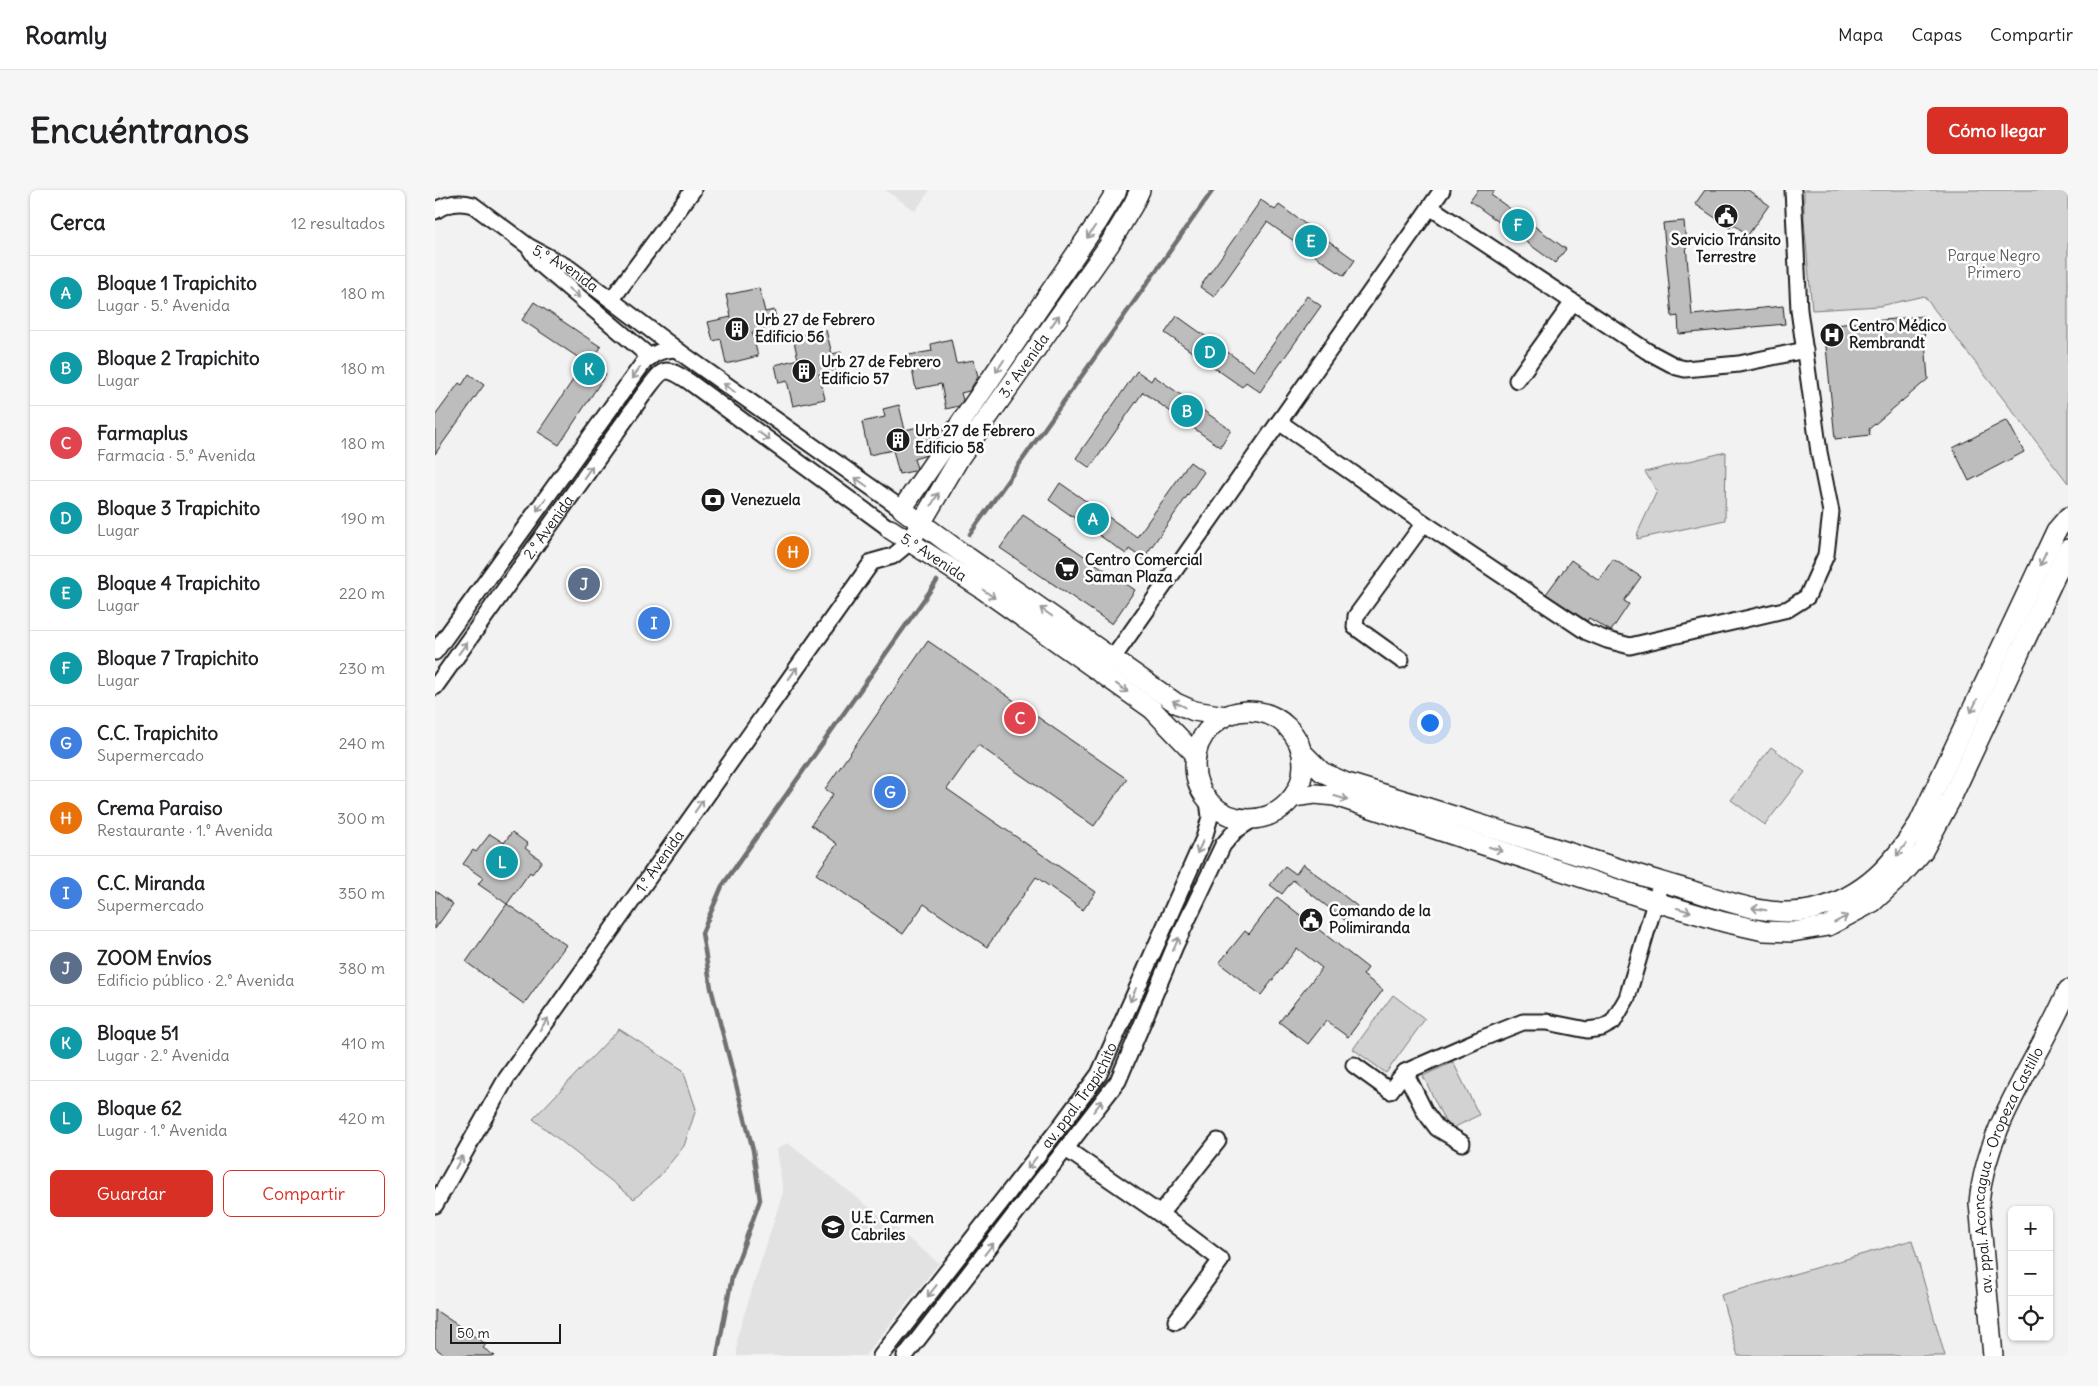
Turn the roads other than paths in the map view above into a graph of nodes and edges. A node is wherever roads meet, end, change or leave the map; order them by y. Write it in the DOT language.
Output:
graph roads {
  1 [pos="693,190"];
  2 [pos="1117,190"];
  3 [pos="1140,190"];
  4 [pos="1442,190"];
  5 [pos="1793,190"];
  6 [pos="1430,207"];
  7 [pos="435,211"];
  8 [pos="528,246"];
  9 [pos="612,300"];
  10 [pos="1573,302"];
  11 [pos="675,349"];
  12 [pos="1805,350"];
  13 [pos="649,357"];
  14 [pos="666,371"];
  15 [pos="1517,380"];
  16 [pos="1279,422"];
  17 [pos="902,509"];
  18 [pos="2068,517"];
  19 [pos="922,522"];
  20 [pos="1424,523"];
  21 [pos="890,529"];
  22 [pos="910,542"];
  23 [pos="2068,549"];
  24 [pos="435,652"];
  25 [pos="1113,658"];
  26 [pos="1401,660"];
  27 [pos="435,688"];
  28 [pos="1226,716"];
  29 [pos="1302,752"];
  30 [pos="1196,755"];
  31 [pos="1293,797"];
  32 [pos="1208,800"];
  33 [pos="1253,819"];
  34 [pos="1661,882"];
  35 [pos="1656,902"];
  36 [pos="2068,990"];
  37 [pos="1354,1065"];
  38 [pos="1405,1072"];
  39 [pos="1062,1124"];
  40 [pos="1076,1135"];
  41 [pos="1218,1141"];
  42 [pos="1462,1144"];
  43 [pos="1065,1149"];
  44 [pos="435,1205"];
  45 [pos="1160,1214"];
  46 [pos="1176,1321"];
  47 [pos="881,1356"];
  48 [pos="905,1356"];
  49 [pos="1993,1356"];
  1 -- 9 [label="street"];
  2 -- 17 [label="street, 3.° Avenida, one-way"];
  19 -- 3 [label="street, 3.° Avenida, one-way"];
  4 -- 6 [label="street"];
  5 -- 12 [label="street"];
  6 -- 10 [label="street"];
  6 -- 16 [label="street"];
  7 -- 8 [label="street, 5.° Avenida"];
  8 -- 9 [label="street, 5.° Avenida"];
  8 -- 13 [label="street, one-way"];
  9 -- 11 [label="street, 5.° Avenida"];
  10 -- 12 [label="street"];
  10 -- 15 [label="street"];
  11 -- 13 [label="street"];
  17 -- 11 [label="street, 5.° Avenida, one-way"];
  12 -- 20 [label="street"];
  13 -- 24 [label="street, one-way"];
  14 -- 21 [label="street, 5.° Avenida, one-way"];
  27 -- 14 [label="street, 2.° Avenida, one-way"];
  16 -- 20 [label="street"];
  16 -- 25 [label="street"];
  17 -- 19 [label="street, 5.° Avenida"];
  18 -- 34 [label="street, one-way"];
  19 -- 22 [label="street, 3.° Avenida"];
  25 -- 19 [label="street, 5.° Avenida, one-way"];
  20 -- 26 [label="street"];
  21 -- 22 [label="street, 5.° Avenida"];
  22 -- 30 [label="street, 5.° Avenida, one-way"];
  44 -- 22 [label="street, 1.° Avenida, one-way"];
  35 -- 23 [label="street, one-way"];
  28 -- 25 [label="street, 5.° Avenida, one-way"];
  28 -- 29 [label="street"];
  28 -- 30 [label="street"];
  29 -- 31 [label="street"];
  29 -- 34 [label="street"];
  30 -- 32 [label="street"];
  31 -- 33 [label="street"];
  31 -- 35 [label="street, one-way"];
  32 -- 33 [label="street"];
  32 -- 39 [label="street, av. ppal. Trapichito, one-way"];
  40 -- 33 [label="street, av. ppal. Trapichito, one-way"];
  34 -- 35 [label="street"];
  35 -- 38 [label="street"];
  36 -- 49 [label="street, av. ppal. Aconcagua - Oropeza Castillo"];
  37 -- 38 [label="street"];
  38 -- 42 [label="street"];
  39 -- 40 [label="street"];
  39 -- 47 [label="street, av. ppal. Trapichito, one-way"];
  40 -- 43 [label="street, av. ppal. Trapichito"];
  41 -- 45 [label="street"];
  43 -- 45 [label="street"];
  48 -- 43 [label="street, av. ppal. Trapichito, one-way"];
  45 -- 46 [label="street"];
}
